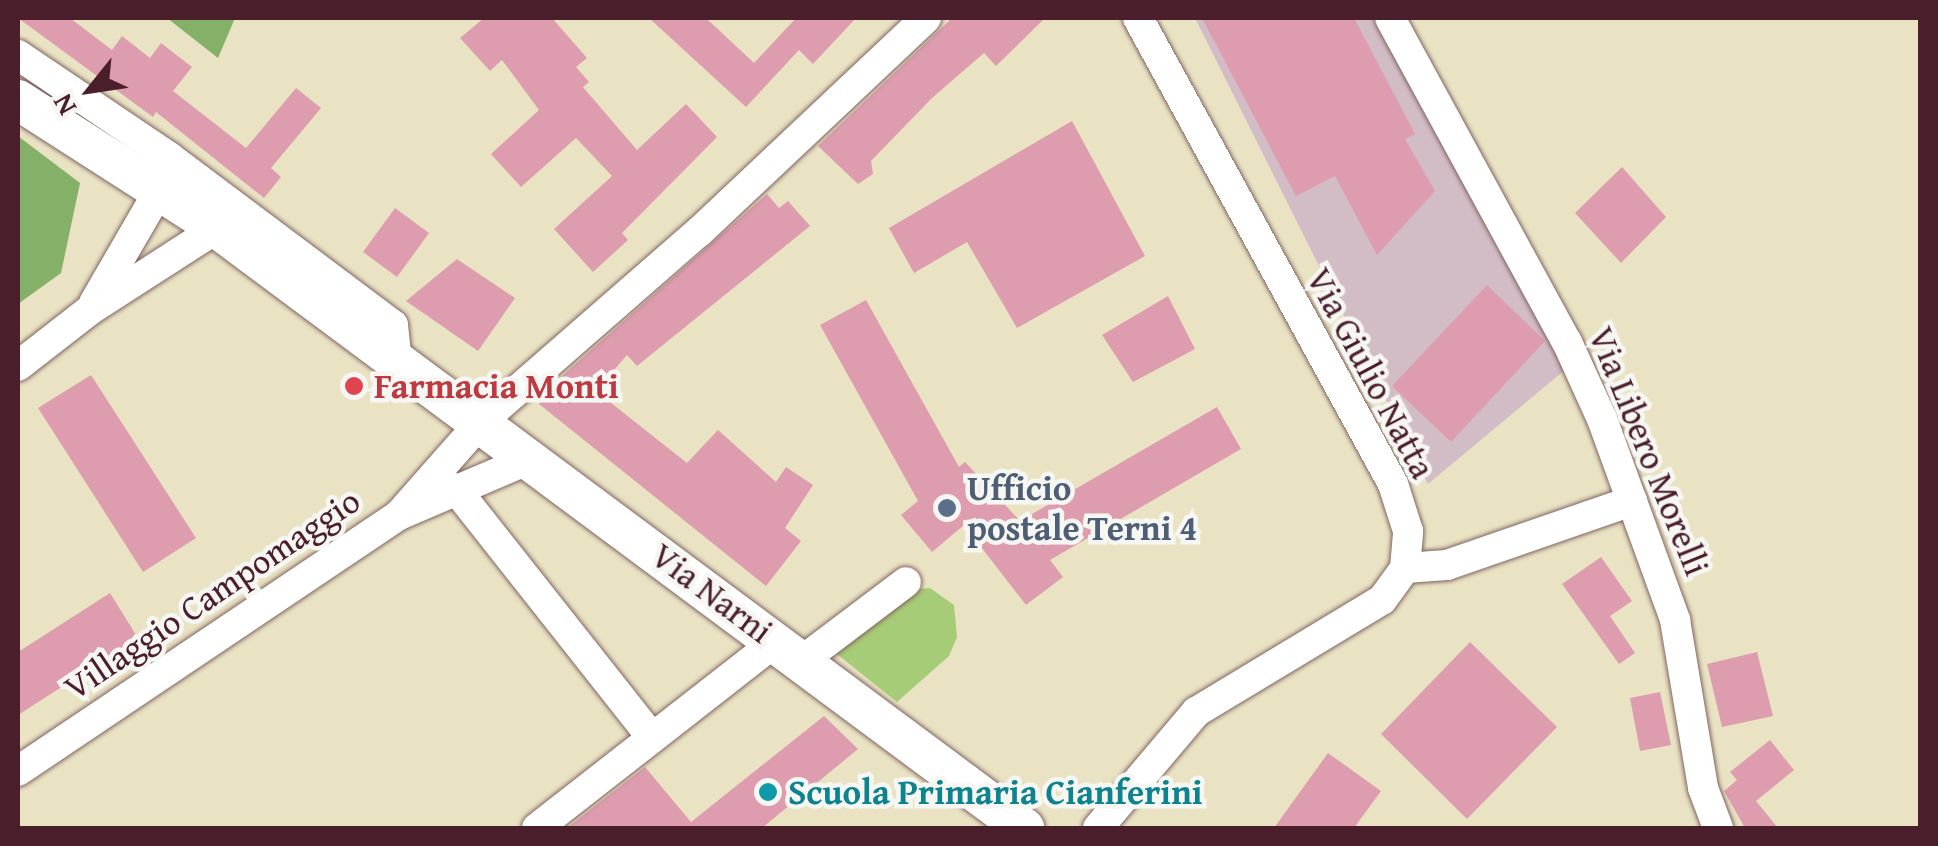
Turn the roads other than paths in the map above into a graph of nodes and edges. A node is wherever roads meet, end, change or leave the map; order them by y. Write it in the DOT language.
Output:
graph roads {
  1 [pos="926,18"];
  2 [pos="1138,18"];
  3 [pos="1390,18"];
  4 [pos="18,55"];
  5 [pos="18,100"];
  6 [pos="158,191"];
  7 [pos="217,228"];
  8 [pos="90,310"];
  9 [pos="397,361"];
  10 [pos="18,366"];
  11 [pos="482,421"];
  12 [pos="532,458"];
  13 [pos="456,488"];
  14 [pos="1632,501"];
  15 [pos="399,514"];
  16 [pos="1405,568"];
  17 [pos="906,582"];
  18 [pos="790,650"];
  19 [pos="652,736"];
  20 [pos="20,767"];
  21 [pos="537,828"];
  22 [pos="1024,828"];
  23 [pos="1098,828"];
  24 [pos="1718,828"];
  1 -- 11 [label="street, Villaggio Campomaggio"];
  2 -- 16 [label="street, Via Giulio Natta"];
  3 -- 14 [label="street, Via Libero Morelli"];
  4 -- 9 [label="street"];
  5 -- 6 [label="main road, Via Narni"];
  6 -- 7 [label="main road, Via Narni"];
  6 -- 8 [label="street"];
  7 -- 8 [label="street"];
  7 -- 9 [label="main road, Via Narni"];
  8 -- 10 [label="street"];
  9 -- 11 [label="main road, Via Narni"];
  11 -- 12 [label="main road, Via Narni"];
  11 -- 15 [label="street, Villaggio Campomaggio"];
  12 -- 13 [label="street, Villaggio Campomaggio"];
  12 -- 18 [label="main road, Via Narni"];
  13 -- 15 [label="street, Villaggio Campomaggio"];
  13 -- 19 [label="street"];
  14 -- 16 [label="street"];
  14 -- 24 [label="street, Via Libero Morelli"];
  15 -- 20 [label="street, Villaggio Campomaggio"];
  16 -- 23 [label="street"];
  17 -- 18 [label="street"];
  18 -- 19 [label="street"];
  18 -- 22 [label="main road, Via Narni"];
  19 -- 21 [label="street"];
}
